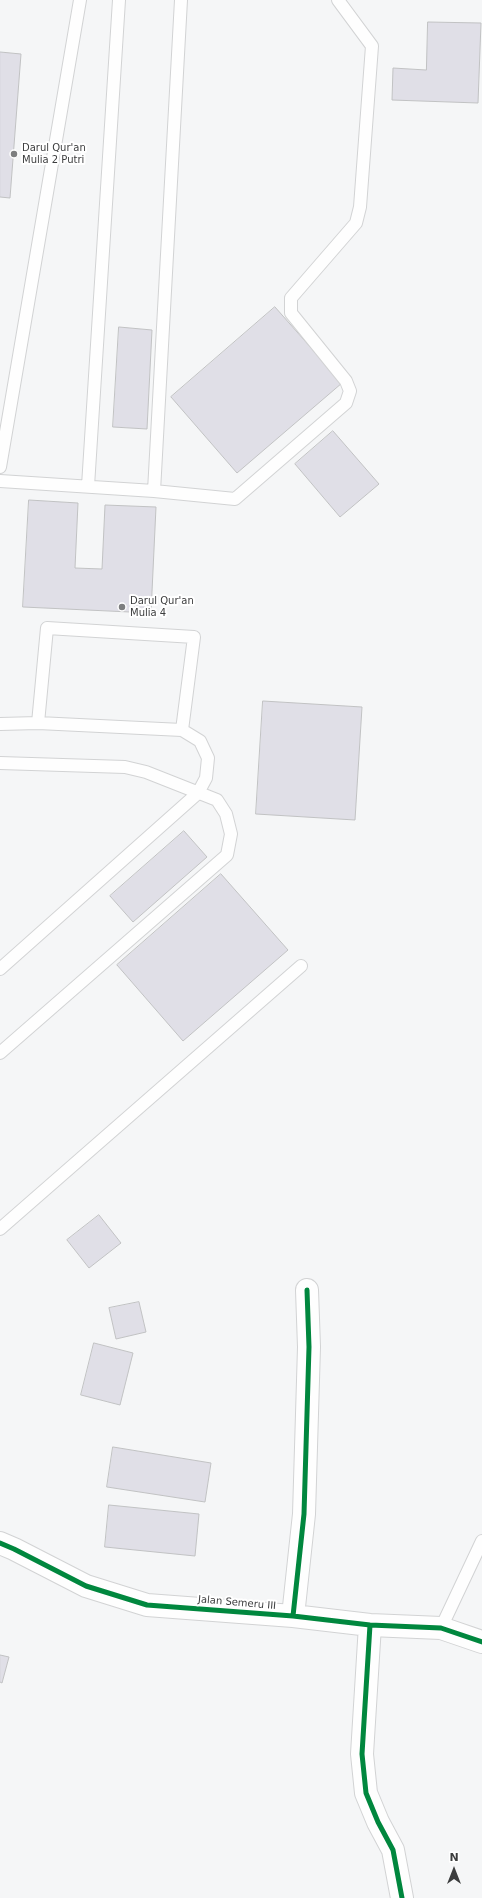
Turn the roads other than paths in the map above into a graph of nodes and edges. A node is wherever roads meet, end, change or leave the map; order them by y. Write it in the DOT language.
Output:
graph roads {
  1 [pos="80,0"];
  2 [pos="119,0"];
  3 [pos="181,0"];
  4 [pos="338,0"];
  5 [pos="0,467"];
  6 [pos="0,481"];
  7 [pos="88,486"];
  8 [pos="154,491"];
  9 [pos="0,724"];
  10 [pos="38,724"];
  11 [pos="182,730"];
  12 [pos="0,763"];
  13 [pos="198,793"];
  14 [pos="301,966"];
  15 [pos="0,969"];
  16 [pos="0,1053"];
  17 [pos="0,1229"];
  18 [pos="307,1290"];
  19 [pos="482,1541"];
  20 [pos="0,1543"];
  21 [pos="293,1616"];
  22 [pos="370,1625"];
  23 [pos="440,1628"];
  24 [pos="482,1642"];
  25 [pos="402,1898"];
  1 -- 5 [label="lane"];
  2 -- 7 [label="lane"];
  3 -- 8 [label="lane"];
  4 -- 8 [label="lane"];
  6 -- 7 [label="lane"];
  7 -- 8 [label="lane"];
  9 -- 10 [label="lane"];
  10 -- 11 [label="lane"];
  10 -- 11 [label="lane"];
  11 -- 13 [label="lane"];
  12 -- 13 [label="lane"];
  13 -- 15 [label="lane"];
  13 -- 16 [label="lane"];
  14 -- 17 [label="lane"];
  18 -- 21 [label="street"];
  19 -- 23 [label="lane"];
  20 -- 21 [label="street, Jalan Semeru III"];
  21 -- 22 [label="street, Jalan Semeru III"];
  22 -- 23 [label="street, Jalan Semeru III"];
  22 -- 25 [label="street"];
  23 -- 24 [label="street, Jalan Semeru III"];
}
